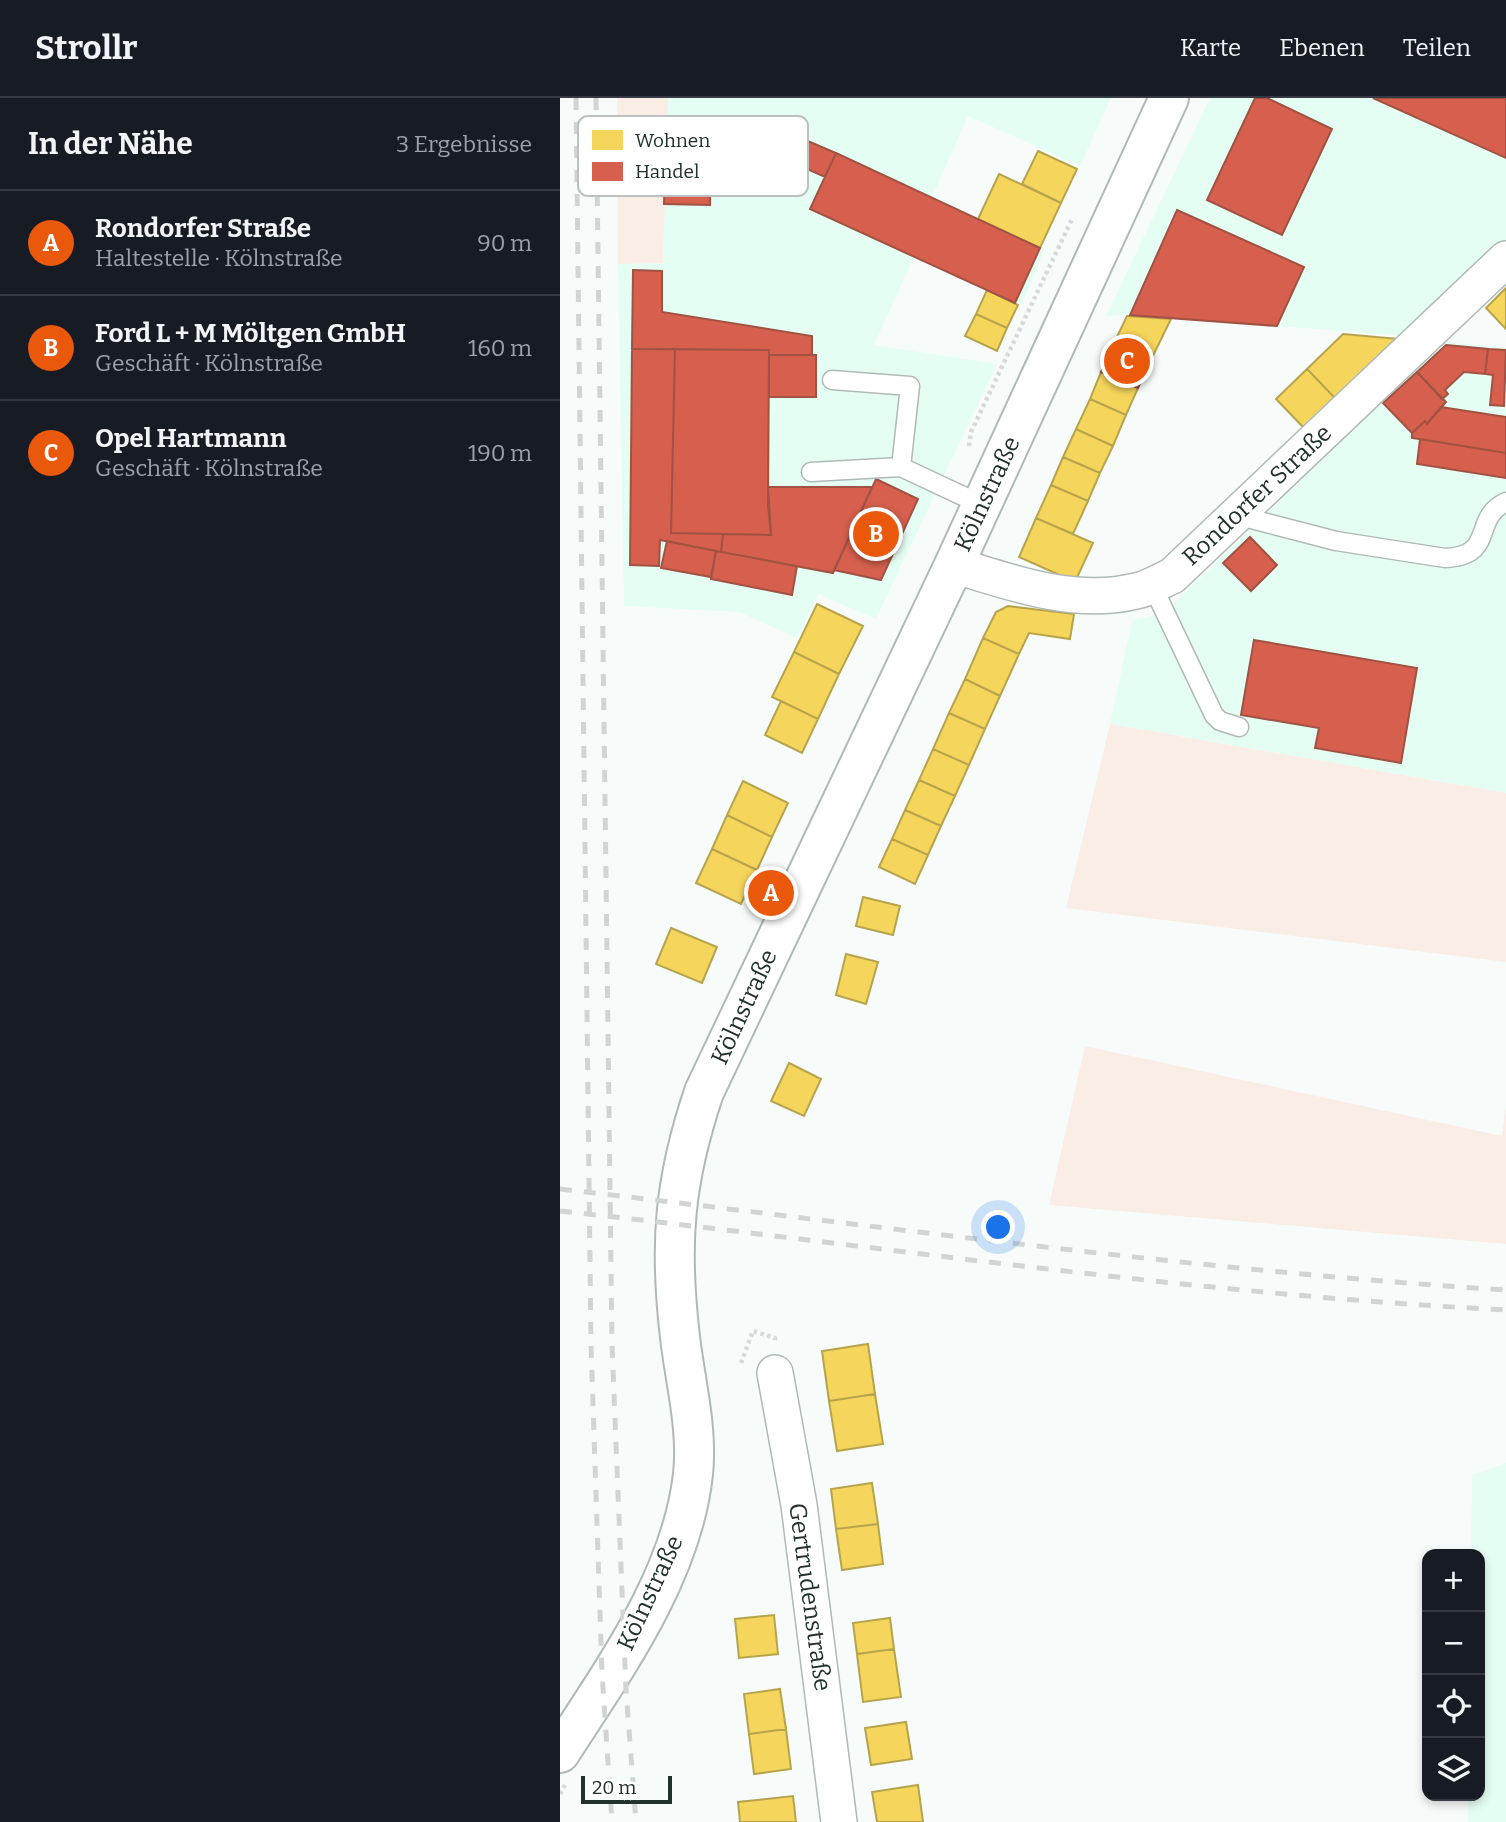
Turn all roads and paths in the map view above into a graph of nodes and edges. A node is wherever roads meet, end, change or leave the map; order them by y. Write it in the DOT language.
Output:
graph roads {
  1 [pos="1168,98"];
  2 [pos="1506,259"];
  3 [pos="832,380"];
  4 [pos="901,467"];
  5 [pos="811,472"];
  6 [pos="1506,502"];
  7 [pos="982,505"];
  8 [pos="1236,515"];
  9 [pos="954,565"];
  10 [pos="1152,585"];
  11 [pos="1239,727"];
  12 [pos="775,1338"];
  13 [pos="741,1363"];
  14 [pos="775,1373"];
  15 [pos="560,1753"];
  16 [pos="839,1822"];
  1 -- 7 [label="main road, Kölnstraße"];
  2 -- 8 [label="street, Rondorfer Straße"];
  3 -- 4 [label="lane"];
  4 -- 5 [label="lane"];
  4 -- 7 [label="lane"];
  6 -- 8 [label="lane"];
  7 -- 9 [label="main road, Kölnstraße"];
  8 -- 10 [label="street, Rondorfer Straße"];
  9 -- 10 [label="street, Rondorfer Straße"];
  9 -- 15 [label="main road, Kölnstraße"];
  10 -- 11 [label="lane"];
  12 -- 13 [label="path"];
  14 -- 16 [label="street, Gertrudenstraße"];
}
